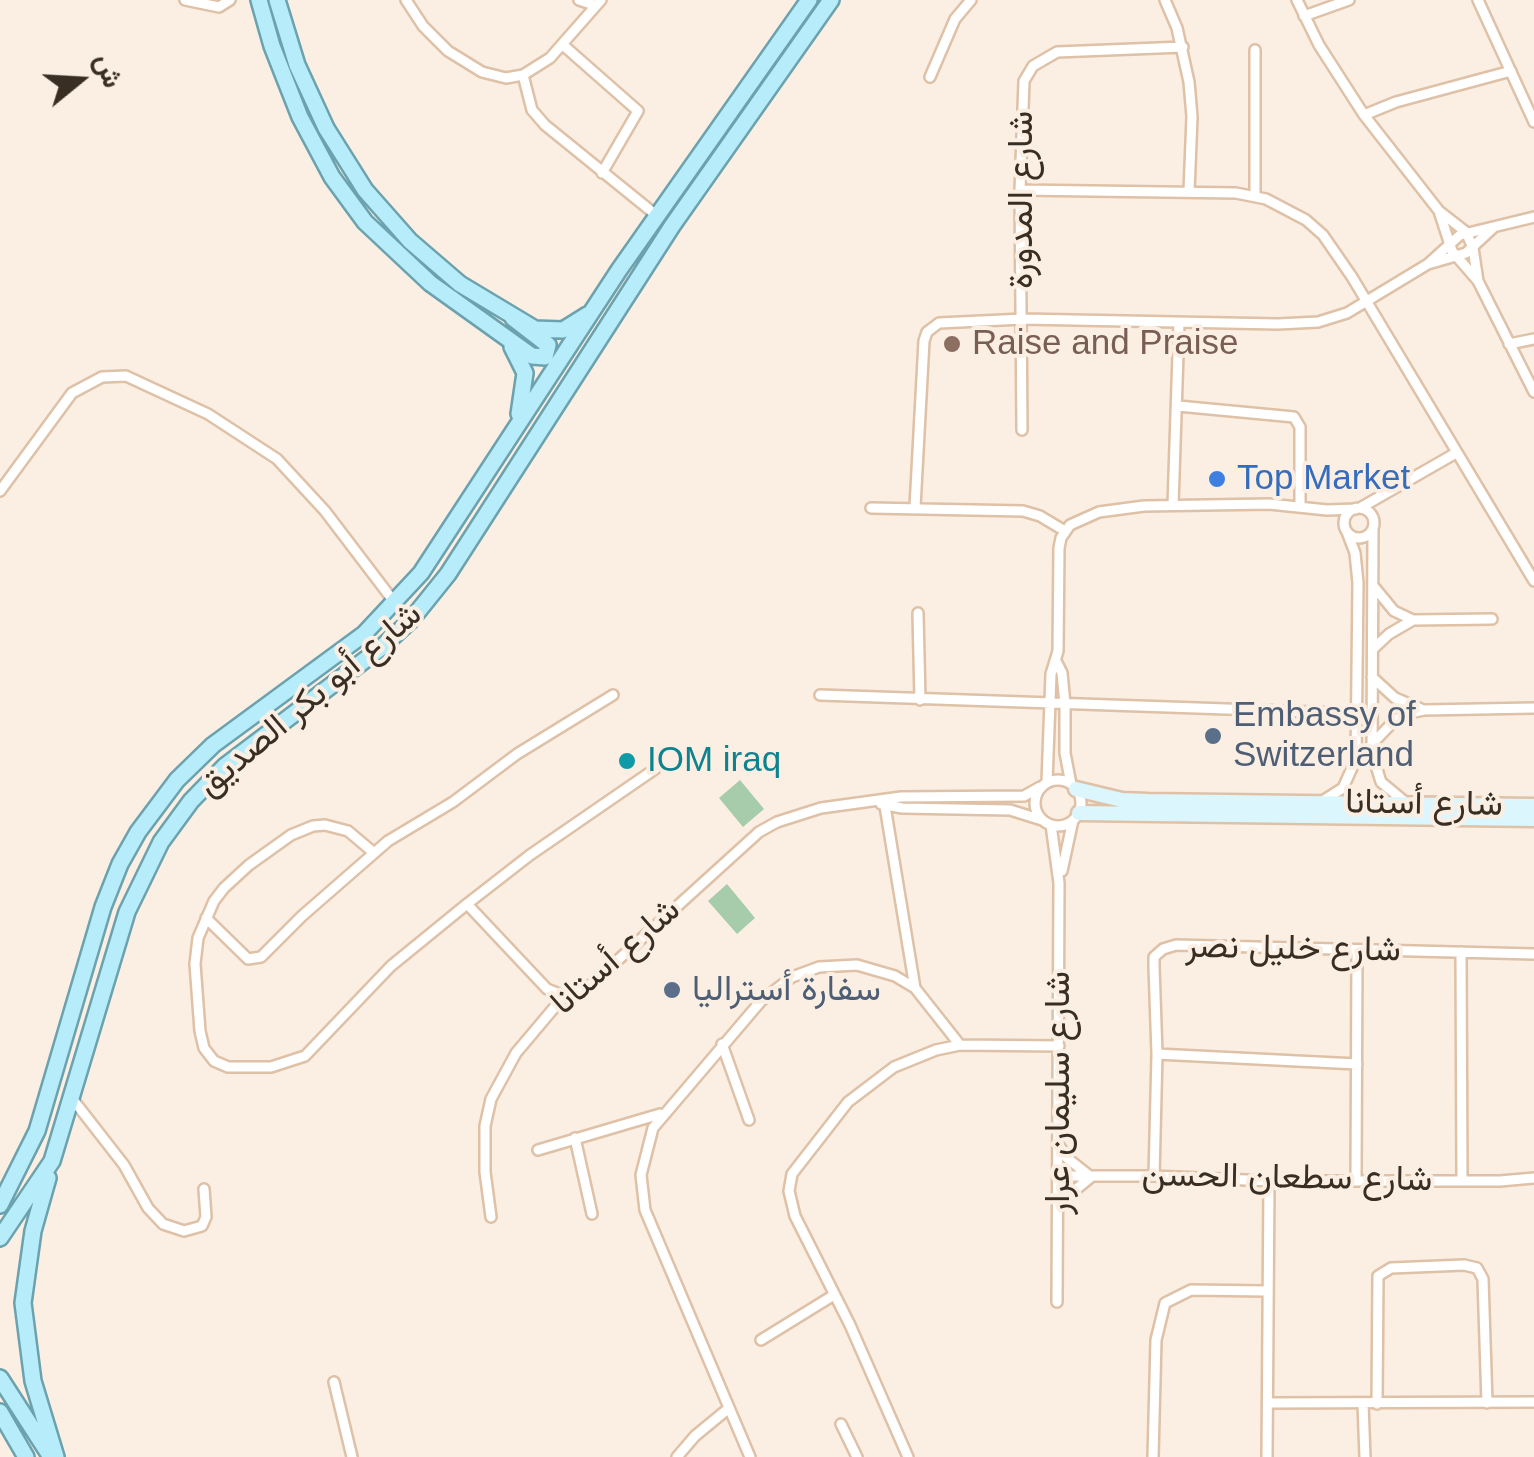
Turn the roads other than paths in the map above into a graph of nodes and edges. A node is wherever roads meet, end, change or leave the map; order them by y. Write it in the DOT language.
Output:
graph roads {
  1 [pos="185,0"];
  2 [pos="230,0"];
  3 [pos="258,0"];
  4 [pos="277,0"];
  5 [pos="406,0"];
  6 [pos="579,0"];
  7 [pos="809,0"];
  8 [pos="831,0"];
  9 [pos="971,0"];
  10 [pos="1166,0"];
  11 [pos="1296,0"];
  12 [pos="1349,0"];
  13 [pos="1478,0"];
  14 [pos="597,3"];
  15 [pos="1304,16"];
  16 [pos="563,45"];
  17 [pos="1183,47"];
  18 [pos="1254,50"];
  19 [pos="1511,71"];
  20 [pos="523,75"];
  21 [pos="930,77"];
  22 [pos="1364,115"];
  23 [pos="1534,122"];
  24 [pos="602,172"];
  25 [pos="1020,190"];
  26 [pos="1189,191"];
  27 [pos="1255,196"];
  28 [pos="1440,211"];
  29 [pos="656,215"];
  30 [pos="1534,217"];
  31 [pos="1494,227"];
  32 [pos="1466,232"];
  33 [pos="1449,242"];
  34 [pos="1473,248"];
  35 [pos="1456,257"];
  36 [pos="1428,264"];
  37 [pos="1478,281"];
  38 [pos="1367,301"];
  39 [pos="597,305"];
  40 [pos="513,318"];
  41 [pos="1023,318"];
  42 [pos="1179,323"];
  43 [pos="503,335"];
  44 [pos="1534,338"];
  45 [pos="1509,344"];
  46 [pos="1534,392"];
  47 [pos="1178,406"];
  48 [pos="515,426"];
  49 [pos="1022,430"];
  50 [pos="1456,453"];
  51 [pos="0,490"];
  52 [pos="1390,494"];
  53 [pos="1173,504"];
  54 [pos="915,507"];
  55 [pos="1300,507"];
  56 [pos="870,508"];
  57 [pos="1358,508"];
  58 [pos="1327,510"];
  59 [pos="1373,524"];
  60 [pos="1346,529"];
  61 [pos="1065,531"];
  62 [pos="1534,581"];
  63 [pos="1373,586"];
  64 [pos="394,603"];
  65 [pos="918,614"];
  66 [pos="1492,619"];
  67 [pos="1413,620"];
  68 [pos="1373,649"];
  69 [pos="1056,663"];
  70 [pos="1372,677"];
  71 [pos="613,695"];
  72 [pos="820,695"];
  73 [pos="920,700"];
  74 [pos="1050,704"];
  75 [pos="1066,704"];
  76 [pos="1534,708"];
  77 [pos="1424,710"];
  78 [pos="1357,713"];
  79 [pos="1371,714"];
  80 [pos="1371,745"];
  81 [pos="655,769"];
  82 [pos="1044,784"];
  83 [pos="1074,786"];
  84 [pos="880,802"];
  85 [pos="1321,802"];
  86 [pos="1408,804"];
  87 [pos="1534,806"];
  88 [pos="1076,816"];
  89 [pos="1534,819"];
  90 [pos="1047,822"];
  91 [pos="372,852"];
  92 [pos="1060,883"];
  93 [pos="467,904"];
  94 [pos="206,918"];
  95 [pos="1357,952"];
  96 [pos="1462,952"];
  97 [pos="1534,954"];
  98 [pos="915,988"];
  99 [pos="564,996"];
  100 [pos="722,1044"];
  101 [pos="960,1045"];
  102 [pos="1058,1046"];
  103 [pos="1157,1054"];
  104 [pos="1356,1064"];
  105 [pos="72,1097"];
  106 [pos="662,1114"];
  107 [pos="749,1120"];
  108 [pos="576,1138"];
  109 [pos="1058,1145"];
  110 [pos="538,1150"];
  111 [pos="52,1161"];
  112 [pos="1059,1176"];
  113 [pos="1154,1176"];
  114 [pos="1091,1177"];
  115 [pos="1356,1179"];
  116 [pos="1269,1181"];
  117 [pos="1462,1181"];
  118 [pos="1534,1181"];
  119 [pos="204,1190"];
  120 [pos="0,1206"];
  121 [pos="1058,1209"];
  122 [pos="592,1214"];
  123 [pos="492,1216"];
  124 [pos="0,1238"];
  125 [pos="1266,1292"];
  126 [pos="834,1294"];
  127 [pos="1056,1302"];
  128 [pos="761,1340"];
  129 [pos="0,1378"];
  130 [pos="334,1382"];
  131 [pos="1487,1402"];
  132 [pos="1534,1402"];
  133 [pos="1268,1403"];
  134 [pos="1363,1404"];
  135 [pos="1377,1404"];
  136 [pos="729,1408"];
  137 [pos="0,1412"];
  138 [pos="841,1424"];
  139 [pos="26,1457"];
  140 [pos="54,1457"];
  141 [pos="352,1457"];
  142 [pos="677,1457"];
  143 [pos="750,1457"];
  144 [pos="856,1457"];
  145 [pos="908,1457"];
  146 [pos="1153,1457"];
  147 [pos="1267,1457"];
  148 [pos="1364,1457"];
  1 -- 2 [label="street"];
  3 -- 43 [label="main road"];
  4 -- 40 [label="main road"];
  5 -- 20 [label="street"];
  6 -- 14 [label="street"];
  7 -- 29 [label="main road, شارع أبو بكر الصديق"];
  8 -- 105 [label="main road, شارع أبو بكر الصديق"];
  9 -- 21 [label="street"];
  10 -- 17 [label="street"];
  11 -- 15 [label="street"];
  12 -- 15 [label="street"];
  13 -- 19 [label="street"];
  14 -- 16 [label="street"];
  15 -- 22 [label="street"];
  16 -- 20 [label="street"];
  16 -- 24 [label="street"];
  17 -- 25 [label="street, شارع المدورة"];
  17 -- 26 [label="street"];
  18 -- 27 [label="street"];
  19 -- 22 [label="street"];
  19 -- 23 [label="street"];
  20 -- 24 [label="street"];
  22 -- 28 [label="street"];
  24 -- 29 [label="street"];
  25 -- 26 [label="street"];
  25 -- 41 [label="street, شارع المدورة"];
  26 -- 27 [label="street"];
  27 -- 38 [label="street"];
  28 -- 32 [label="street"];
  28 -- 33 [label="street"];
  29 -- 39 [label="main road, شارع أبو بكر الصديق"];
  30 -- 31 [label="street"];
  31 -- 32 [label="street"];
  31 -- 34 [label="street"];
  32 -- 33 [label="street"];
  32 -- 34 [label="street"];
  33 -- 35 [label="street"];
  33 -- 36 [label="street"];
  34 -- 35 [label="street"];
  34 -- 37 [label="street"];
  35 -- 36 [label="street"];
  35 -- 37 [label="street"];
  36 -- 38 [label="street"];
  37 -- 45 [label="street"];
  38 -- 42 [label="street"];
  38 -- 50 [label="street"];
  39 -- 40 [label="main road"];
  39 -- 48 [label="main road, شارع أبو بكر الصديق"];
  40 -- 43 [label="main road"];
  41 -- 42 [label="street"];
  41 -- 49 [label="street, شارع المدورة"];
  41 -- 54 [label="street"];
  42 -- 47 [label="street"];
  43 -- 48 [label="main road"];
  44 -- 45 [label="street"];
  45 -- 46 [label="street"];
  47 -- 53 [label="street"];
  47 -- 55 [label="street"];
  48 -- 64 [label="main road, شارع أبو بكر الصديق"];
  50 -- 52 [label="street"];
  50 -- 62 [label="street"];
  51 -- 64 [label="street"];
  52 -- 57 [label="street"];
  52 -- 59 [label="street"];
  53 -- 55 [label="street"];
  53 -- 61 [label="street"];
  54 -- 56 [label="street"];
  54 -- 61 [label="street"];
  55 -- 58 [label="street"];
  57 -- 58 [label="street"];
  57 -- 59 [label="street"];
  57 -- 60 [label="street"];
  58 -- 60 [label="street"];
  59 -- 60 [label="street"];
  59 -- 63 [label="street"];
  60 -- 78 [label="street"];
  61 -- 69 [label="street"];
  63 -- 67 [label="street"];
  63 -- 68 [label="street"];
  64 -- 120 [label="main road, شارع أبو بكر الصديق"];
  65 -- 73 [label="street"];
  66 -- 67 [label="street"];
  67 -- 68 [label="street"];
  68 -- 70 [label="street"];
  69 -- 74 [label="street"];
  69 -- 75 [label="street"];
  70 -- 77 [label="street"];
  70 -- 79 [label="street"];
  71 -- 91 [label="street"];
  72 -- 73 [label="street"];
  73 -- 74 [label="street"];
  74 -- 75 [label="street"];
  74 -- 82 [label="street"];
  75 -- 78 [label="street"];
  75 -- 83 [label="street"];
  76 -- 77 [label="street"];
  77 -- 80 [label="street"];
  78 -- 79 [label="street"];
  78 -- 85 [label="street"];
  79 -- 80 [label="street"];
  80 -- 86 [label="street"];
  81 -- 93 [label="street"];
  82 -- 83 [label="street"];
  82 -- 84 [label="street, شارع أستانا"];
  82 -- 90 [label="street"];
  83 -- 85 [label="street, شارع أستانا"];
  83 -- 88 [label="street"];
  84 -- 90 [label="street, شارع أستانا"];
  84 -- 98 [label="street"];
  84 -- 99 [label="street, شارع أستانا"];
  85 -- 86 [label="street, شارع أستانا"];
  86 -- 87 [label="street, شارع أستانا"];
  88 -- 89 [label="street, شارع أستانا"];
  88 -- 90 [label="street"];
  88 -- 92 [label="street, شارع سليمان عرار"];
  90 -- 92 [label="street, شارع سليمان عرار"];
  91 -- 94 [label="street"];
  91 -- 94 [label="street"];
  92 -- 102 [label="street, شارع سليمان عرار"];
  93 -- 94 [label="street"];
  93 -- 99 [label="street"];
  95 -- 96 [label="street, شارع خليل نصر"];
  95 -- 103 [label="street, شارع خليل نصر"];
  95 -- 104 [label="street"];
  96 -- 97 [label="street, شارع خليل نصر"];
  96 -- 117 [label="street"];
  98 -- 100 [label="street"];
  98 -- 101 [label="street"];
  99 -- 123 [label="street, شارع أستانا"];
  100 -- 106 [label="street"];
  100 -- 107 [label="street"];
  101 -- 102 [label="street"];
  101 -- 126 [label="street"];
  102 -- 109 [label="street, شارع سليمان عرار"];
  103 -- 104 [label="street"];
  103 -- 113 [label="street, شارع خليل نصر"];
  104 -- 115 [label="street"];
  105 -- 111 [label="main road, شارع أبو بكر الصديق"];
  105 -- 119 [label="street"];
  106 -- 108 [label="street"];
  106 -- 136 [label="street"];
  108 -- 110 [label="street"];
  108 -- 122 [label="street"];
  109 -- 112 [label="street, شارع سليمان عرار"];
  109 -- 114 [label="street"];
  111 -- 124 [label="main road, شارع أبو بكر الصديق"];
  111 -- 140 [label="main road"];
  112 -- 114 [label="street, شارع سطعان الحسن"];
  112 -- 121 [label="street, شارع سليمان عرار"];
  113 -- 114 [label="street, شارع سطعان الحسن"];
  113 -- 116 [label="street, شارع سطعان الحسن"];
  114 -- 121 [label="street"];
  115 -- 116 [label="street, شارع سطعان الحسن"];
  115 -- 117 [label="street, شارع سطعان الحسن"];
  116 -- 125 [label="street"];
  117 -- 118 [label="street, شارع سطعان الحسن"];
  121 -- 127 [label="street, شارع سليمان عرار"];
  125 -- 133 [label="street"];
  125 -- 146 [label="street"];
  126 -- 128 [label="street"];
  126 -- 145 [label="street"];
  129 -- 140 [label="main road"];
  130 -- 141 [label="street"];
  131 -- 132 [label="street"];
  131 -- 135 [label="street"];
  131 -- 135 [label="street"];
  133 -- 134 [label="street"];
  133 -- 147 [label="street"];
  134 -- 135 [label="street"];
  134 -- 148 [label="street"];
  136 -- 142 [label="street"];
  136 -- 143 [label="street"];
  137 -- 139 [label="main road"];
  138 -- 144 [label="street"];
}
